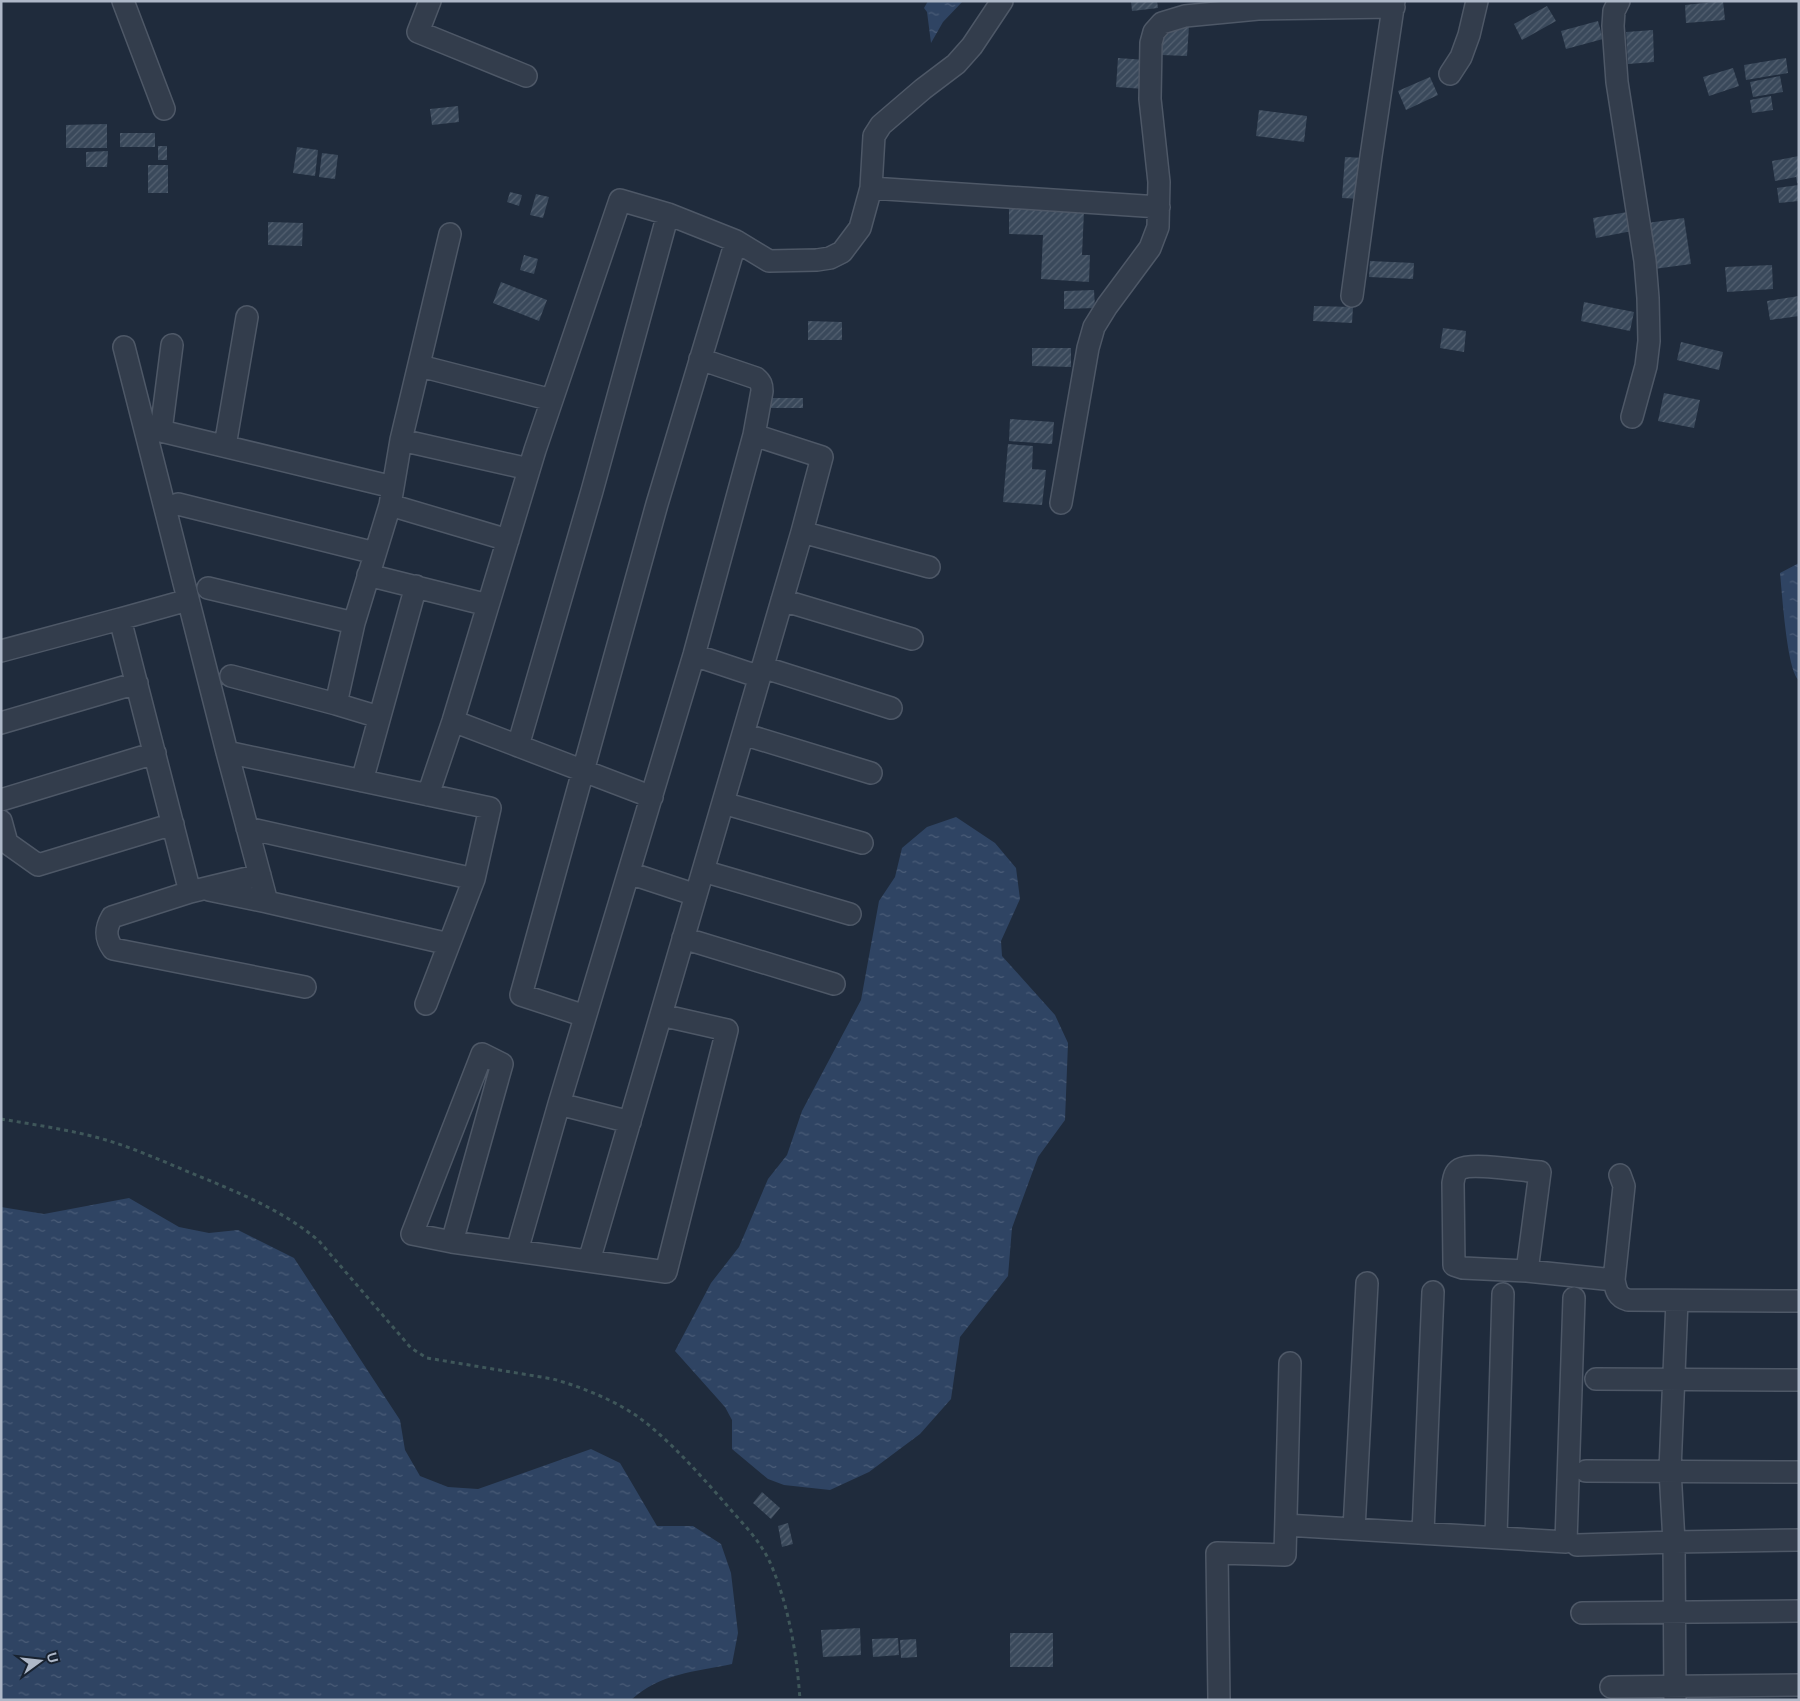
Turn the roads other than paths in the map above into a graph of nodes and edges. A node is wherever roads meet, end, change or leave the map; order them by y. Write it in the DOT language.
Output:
graph roads {
  1 [pos="124,1"];
  2 [pos="430,1"];
  3 [pos="1002,1"];
  4 [pos="1477,1"];
  5 [pos="1619,1"];
  6 [pos="1394,4"];
  7 [pos="1450,74"];
  8 [pos="526,76"];
  9 [pos="164,109"];
  10 [pos="871,188"];
  11 [pos="1160,206"];
  12 [pos="668,214"];
  13 [pos="450,234"];
  14 [pos="736,241"];
  15 [pos="1352,296"];
  16 [pos="247,317"];
  17 [pos="172,346"];
  18 [pos="124,347"];
  19 [pos="700,360"];
  20 [pos="420,366"];
  21 [pos="552,400"];
  22 [pos="1632,417"];
  23 [pos="754,435"];
  24 [pos="401,440"];
  25 [pos="225,446"];
  26 [pos="529,469"];
  27 [pos="392,496"];
  28 [pos="1061,502"];
  29 [pos="178,504"];
  30 [pos="802,532"];
  31 [pos="508,540"];
  32 [pos="375,553"];
  33 [pos="928,567"];
  34 [pos="368,575"];
  35 [pos="416,586"];
  36 [pos="208,588"];
  37 [pos="188,600"];
  38 [pos="782,600"];
  39 [pos="488,605"];
  40 [pos="120,619"];
  41 [pos="354,622"];
  42 [pos="912,639"];
  43 [pos="1,651"];
  44 [pos="694,655"];
  45 [pos="761,672"];
  46 [pos="231,676"];
  47 [pos="137,683"];
  48 [pos="336,704"];
  49 [pos="891,708"];
  50 [pos="380,717"];
  51 [pos="453,721"];
  52 [pos="1,723"];
  53 [pos="743,734"];
  54 [pos="518,746"];
  55 [pos="227,752"];
  56 [pos="154,753"];
  57 [pos="583,771"];
  58 [pos="871,773"];
  59 [pos="362,781"];
  60 [pos="428,795"];
  61 [pos="652,797"];
  62 [pos="1,800"];
  63 [pos="723,803"];
  64 [pos="1,821"];
  65 [pos="173,824"];
  66 [pos="247,828"];
  67 [pos="862,843"];
  68 [pos="703,871"];
  69 [pos="629,873"];
  70 [pos="260,875"];
  71 [pos="474,878"];
  72 [pos="197,890"];
  73 [pos="696,895"];
  74 [pos="267,902"];
  75 [pos="850,914"];
  76 [pos="684,938"];
  77 [pos="449,944"];
  78 [pos="834,984"];
  79 [pos="305,987"];
  80 [pos="426,1004"];
  81 [pos="661,1015"];
  82 [pos="586,1016"];
  83 [pos="558,1104"];
  84 [pos="630,1122"];
  85 [pos="1620,1175"];
  86 [pos="452,1242"];
  87 [pos="517,1251"];
  88 [pos="589,1261"];
  89 [pos="1527,1270"];
  90 [pos="1614,1280"];
  91 [pos="1367,1283"];
  92 [pos="1432,1292"];
  93 [pos="1503,1294"];
  94 [pos="1574,1298"];
  95 [pos="1678,1301"];
  96 [pos="1799,1301"];
  97 [pos="1290,1363"];
  98 [pos="1596,1379"];
  99 [pos="1674,1379"];
  100 [pos="1799,1380"];
  101 [pos="1670,1470"];
  102 [pos="1586,1471"];
  103 [pos="1799,1472"];
  104 [pos="1286,1525"];
  105 [pos="1354,1529"];
  106 [pos="1423,1533"];
  107 [pos="1496,1537"];
  108 [pos="1799,1540"];
  109 [pos="1674,1542"];
  110 [pos="1577,1545"];
  111 [pos="1799,1611"];
  112 [pos="1674,1612"];
  113 [pos="1582,1613"];
  114 [pos="1799,1685"];
  115 [pos="1611,1687"];
  116 [pos="1675,1693"];
  117 [pos="1219,1700"];
  1 -- 9 [label="street"];
  2 -- 8 [label="street"];
  3 -- 10 [label="street"];
  4 -- 7 [label="street"];
  5 -- 22 [label="street"];
  6 -- 11 [label="street"];
  6 -- 15 [label="street"];
  10 -- 11 [label="street"];
  10 -- 14 [label="street"];
  11 -- 28 [label="street"];
  12 -- 14 [label="street"];
  12 -- 21 [label="street"];
  12 -- 54 [label="street"];
  13 -- 20 [label="street"];
  14 -- 19 [label="street"];
  16 -- 25 [label="street"];
  17 -- 25 [label="street"];
  18 -- 37 [label="street"];
  19 -- 23 [label="street"];
  19 -- 57 [label="street"];
  20 -- 21 [label="street"];
  20 -- 24 [label="street"];
  21 -- 26 [label="street"];
  23 -- 30 [label="street"];
  23 -- 44 [label="street"];
  24 -- 26 [label="street"];
  24 -- 27 [label="street"];
  25 -- 27 [label="street"];
  26 -- 31 [label="street"];
  27 -- 31 [label="street"];
  27 -- 32 [label="street"];
  29 -- 32 [label="street"];
  30 -- 33 [label="street"];
  30 -- 38 [label="street"];
  31 -- 39 [label="street"];
  32 -- 34 [label="street"];
  34 -- 35 [label="street"];
  34 -- 41 [label="street"];
  35 -- 39 [label="street"];
  35 -- 50 [label="street"];
  36 -- 41 [label="street"];
  37 -- 40 [label="street"];
  37 -- 55 [label="street"];
  38 -- 42 [label="street"];
  38 -- 45 [label="street"];
  39 -- 51 [label="street"];
  40 -- 43 [label="street"];
  40 -- 47 [label="street"];
  41 -- 48 [label="street"];
  44 -- 45 [label="street"];
  44 -- 61 [label="street"];
  45 -- 49 [label="street"];
  45 -- 53 [label="street"];
  46 -- 48 [label="street"];
  47 -- 52 [label="street"];
  47 -- 56 [label="street"];
  48 -- 50 [label="street"];
  50 -- 59 [label="street"];
  51 -- 54 [label="street"];
  51 -- 60 [label="street"];
  53 -- 58 [label="street"];
  53 -- 63 [label="street"];
  54 -- 57 [label="street"];
  55 -- 59 [label="street"];
  55 -- 66 [label="street"];
  56 -- 62 [label="street"];
  56 -- 65 [label="street"];
  57 -- 61 [label="street"];
  57 -- 82 [label="street"];
  59 -- 60 [label="street"];
  60 -- 71 [label="street"];
  61 -- 69 [label="street"];
  63 -- 67 [label="street"];
  63 -- 68 [label="street"];
  64 -- 65 [label="street"];
  65 -- 72 [label="street"];
  66 -- 70 [label="street"];
  66 -- 71 [label="street"];
  68 -- 73 [label="street"];
  68 -- 75 [label="street"];
  69 -- 73 [label="street"];
  69 -- 82 [label="street"];
  70 -- 72 [label="street"];
  70 -- 74 [label="street"];
  71 -- 77 [label="street"];
  72 -- 74 [label="street"];
  72 -- 79 [label="street"];
  73 -- 76 [label="street"];
  74 -- 77 [label="street"];
  76 -- 78 [label="street"];
  76 -- 81 [label="street"];
  77 -- 80 [label="street"];
  81 -- 84 [label="street"];
  81 -- 88 [label="street"];
  82 -- 83 [label="street"];
  83 -- 84 [label="street"];
  83 -- 87 [label="street"];
  84 -- 88 [label="street"];
  85 -- 90 [label="street"];
  86 -- 86 [label="street"];
  86 -- 87 [label="street"];
  87 -- 88 [label="street"];
  89 -- 89 [label="street"];
  89 -- 90 [label="street"];
  90 -- 95 [label="street"];
  91 -- 105 [label="street"];
  92 -- 106 [label="street"];
  93 -- 107 [label="street"];
  94 -- 107 [label="street"];
  95 -- 96 [label="street"];
  95 -- 99 [label="street"];
  97 -- 104 [label="street"];
  98 -- 99 [label="street"];
  99 -- 100 [label="street"];
  99 -- 101 [label="street"];
  101 -- 102 [label="street"];
  101 -- 103 [label="street"];
  101 -- 109 [label="street"];
  104 -- 105 [label="street"];
  104 -- 117 [label="street"];
  105 -- 106 [label="street"];
  106 -- 107 [label="street"];
  108 -- 109 [label="street"];
  109 -- 110 [label="street"];
  109 -- 112 [label="street"];
  111 -- 112 [label="street"];
  112 -- 113 [label="street"];
  112 -- 116 [label="street"];
  114 -- 116 [label="street"];
  115 -- 116 [label="street"];
}
